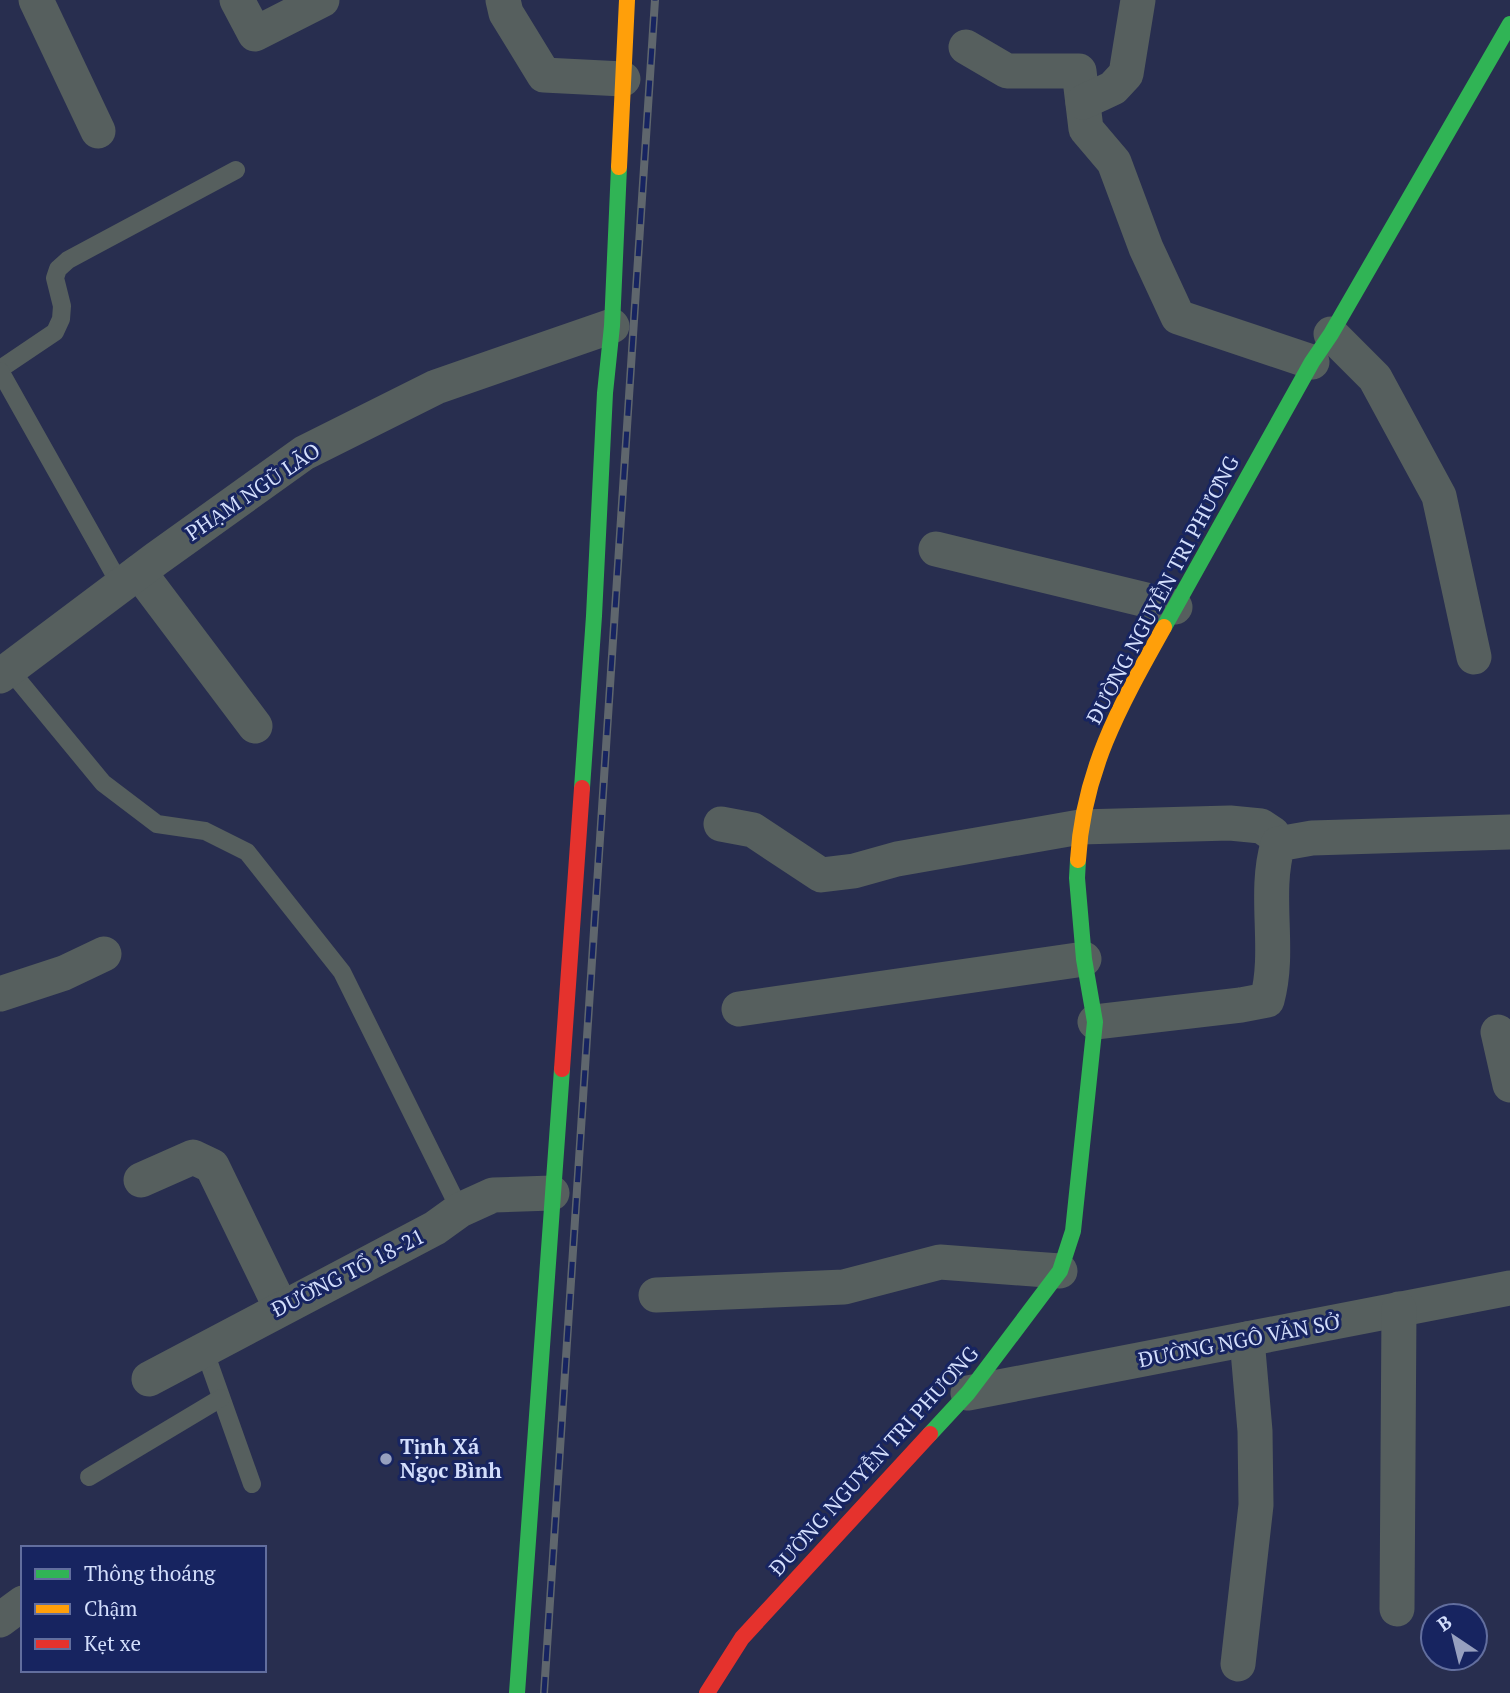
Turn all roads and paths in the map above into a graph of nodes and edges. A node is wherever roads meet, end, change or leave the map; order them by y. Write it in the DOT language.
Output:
graph roads {
  1 [pos="36,0"];
  2 [pos="237,0"];
  3 [pos="322,0"];
  4 [pos="503,0"];
  5 [pos="627,0"];
  6 [pos="1139,0"];
  7 [pos="1510,24"];
  8 [pos="965,47"];
  9 [pos="623,79"];
  10 [pos="1083,102"];
  11 [pos="98,131"];
  12 [pos="236,170"];
  13 [pos="612,326"];
  14 [pos="1322,348"];
  15 [pos="0,370"];
  16 [pos="936,549"];
  17 [pos="130,579"];
  18 [pos="1175,607"];
  19 [pos="1474,657"];
  20 [pos="5,673"];
  21 [pos="255,726"];
  22 [pos="721,824"];
  23 [pos="1080,827"];
  24 [pos="1510,832"];
  25 [pos="1278,844"];
  26 [pos="104,954"];
  27 [pos="1084,958"];
  28 [pos="0,994"];
  29 [pos="739,1009"];
  30 [pos="1095,1022"];
  31 [pos="1498,1032"];
  32 [pos="1510,1085"];
  33 [pos="141,1180"];
  34 [pos="552,1193"];
  35 [pos="460,1210"];
  36 [pos="1060,1271"];
  37 [pos="1510,1288"];
  38 [pos="656,1295"];
  39 [pos="281,1308"];
  40 [pos="1399,1309"];
  41 [pos="1247,1339"];
  42 [pos="204,1349"];
  43 [pos="149,1379"];
  44 [pos="968,1393"];
  45 [pos="221,1398"];
  46 [pos="89,1477"];
  47 [pos="252,1484"];
  48 [pos="21,1604"];
  49 [pos="1397,1609"];
  50 [pos="0,1620"];
  51 [pos="1238,1664"];
  52 [pos="517,1693"];
  53 [pos="707,1693"];
  1 -- 11 [label="street"];
  2 -- 3 [label="street"];
  4 -- 9 [label="street"];
  5 -- 9 [label="main road"];
  6 -- 10 [label="street"];
  7 -- 14 [label="main road, ĐƯỜNG NGUYỄN TRI PHƯƠNG"];
  8 -- 10 [label="street"];
  9 -- 13 [label="main road"];
  10 -- 14 [label="street"];
  12 -- 15 [label="lane"];
  13 -- 17 [label="street, PHẠM NGŨ LÃO"];
  13 -- 34 [label="main road"];
  14 -- 18 [label="main road, ĐƯỜNG NGUYỄN TRI PHƯƠNG"];
  14 -- 19 [label="street"];
  15 -- 17 [label="lane"];
  16 -- 18 [label="street"];
  17 -- 20 [label="street, PHẠM NGŨ LÃO"];
  17 -- 21 [label="street"];
  18 -- 23 [label="main road, ĐƯỜNG NGUYỄN TRI PHƯƠNG"];
  20 -- 35 [label="lane"];
  22 -- 23 [label="street"];
  23 -- 25 [label="street"];
  23 -- 27 [label="main road, ĐƯỜNG NGUYỄN TRI PHƯƠNG"];
  24 -- 25 [label="street"];
  25 -- 30 [label="street"];
  26 -- 28 [label="street"];
  27 -- 29 [label="street"];
  27 -- 30 [label="main road, ĐƯỜNG NGUYỄN TRI PHƯƠNG"];
  30 -- 36 [label="main road, ĐƯỜNG NGUYỄN TRI PHƯƠNG"];
  31 -- 32 [label="street"];
  33 -- 39 [label="street"];
  34 -- 35 [label="street, ĐƯỜNG TỔ 18-21"];
  34 -- 52 [label="main road"];
  35 -- 39 [label="street, ĐƯỜNG TỔ 18-21"];
  36 -- 38 [label="street"];
  36 -- 44 [label="main road, ĐƯỜNG NGUYỄN TRI PHƯƠNG"];
  37 -- 40 [label="street, ĐƯỜNG NGÔ VĂN SỞ"];
  39 -- 42 [label="street, ĐƯỜNG TỔ 18-21"];
  40 -- 41 [label="street, ĐƯỜNG NGÔ VĂN SỞ"];
  40 -- 49 [label="street"];
  41 -- 44 [label="street, ĐƯỜNG NGÔ VĂN SỞ"];
  41 -- 51 [label="street"];
  42 -- 43 [label="street, ĐƯỜNG TỔ 18-21"];
  42 -- 45 [label="lane"];
  44 -- 53 [label="main road, ĐƯỜNG NGUYỄN TRI PHƯƠNG"];
  45 -- 46 [label="lane"];
  45 -- 47 [label="lane"];
  48 -- 50 [label="street"];
}
